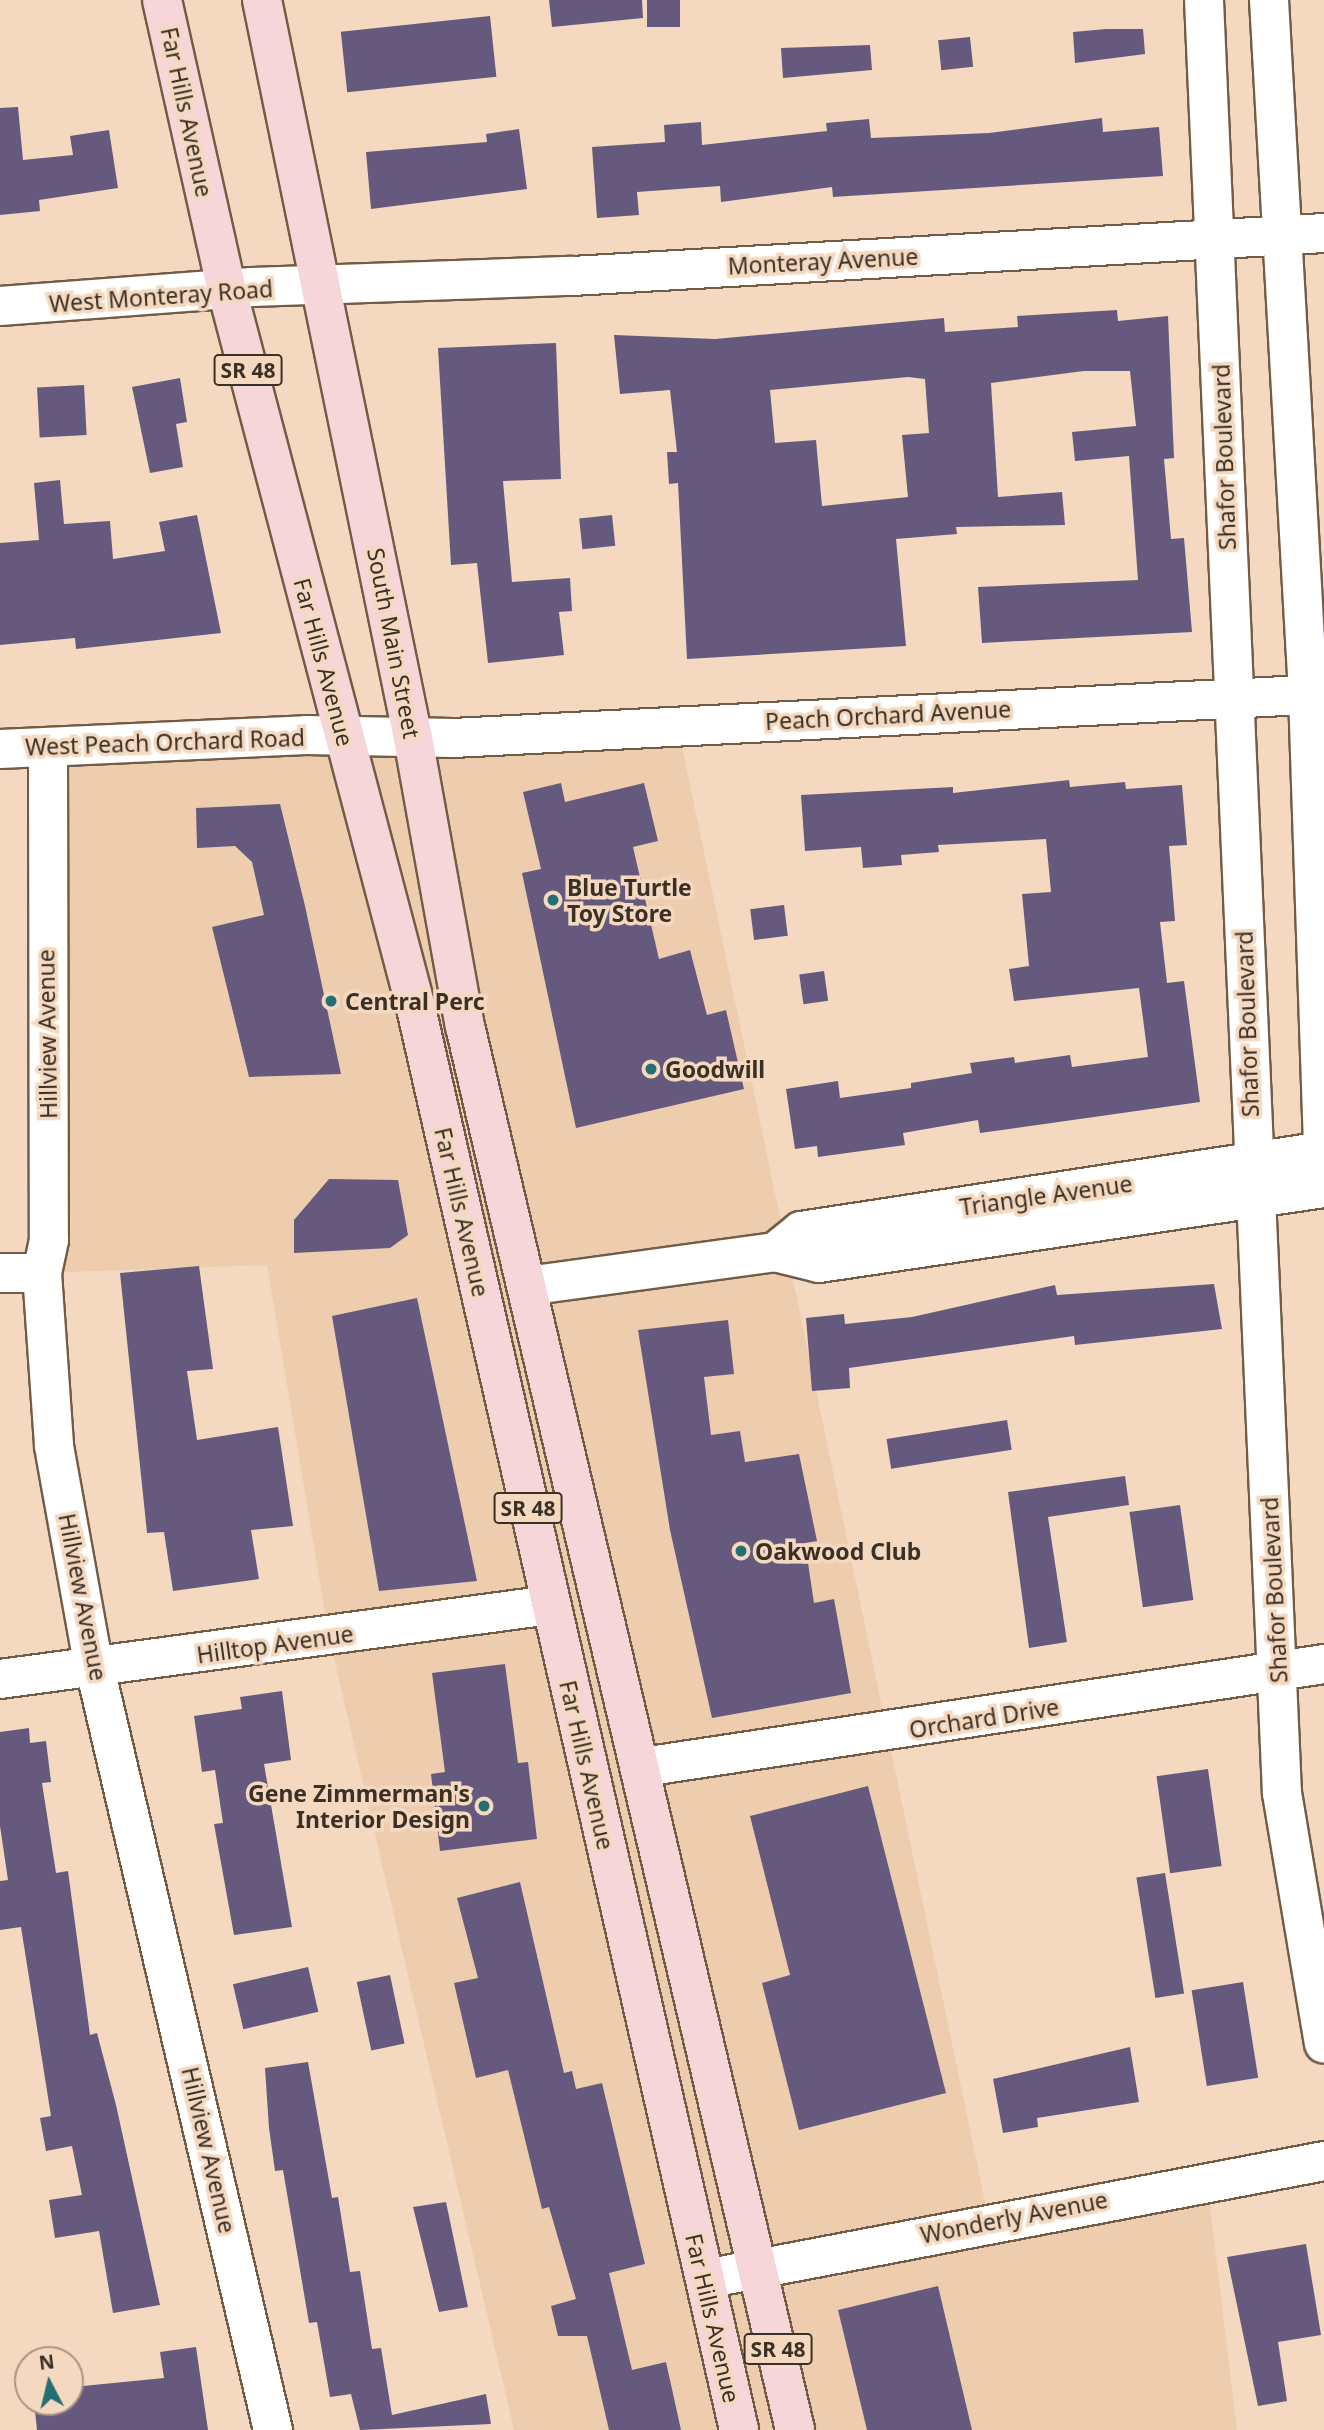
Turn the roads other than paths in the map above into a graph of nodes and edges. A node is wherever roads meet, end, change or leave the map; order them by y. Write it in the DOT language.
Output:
graph roads {
  1 [pos="162,0"];
  2 [pos="262,0"];
  3 [pos="1204,0"];
  4 [pos="1269,0"];
  5 [pos="1324,233"];
  6 [pos="1283,235"];
  7 [pos="1215,237"];
  8 [pos="323,286"];
  9 [pos="226,290"];
  10 [pos="0,306"];
  11 [pos="1316,694"];
  12 [pos="1233,698"];
  13 [pos="344,738"];
  14 [pos="413,738"];
  15 [pos="48,747"];
  16 [pos="0,749"];
  17 [pos="1324,1151"];
  18 [pos="1324,1168"];
  19 [pos="1254,1183"];
  20 [pos="1324,1188"];
  21 [pos="0,1273"];
  22 [pos="42,1273"];
  23 [pos="527,1286"];
  24 [pos="550,1605"];
  25 [pos="1324,1664"];
  26 [pos="96,1669"];
  27 [pos="1278,1669"];
  28 [pos="0,1679"];
  29 [pos="643,1767"];
  30 [pos="1324,2043"];
  31 [pos="1324,2161"];
  32 [pos="762,2269"];
  33 [pos="705,2279"];
  34 [pos="273,2430"];
  35 [pos="739,2430"];
  36 [pos="795,2430"];
  1 -- 9 [label="main road, Far Hills Avenue / SR 48"];
  2 -- 8 [label="main road, South Main Street / SR 48"];
  3 -- 7 [label="street, Shafor Boulevard"];
  4 -- 6 [label="street"];
  5 -- 6 [label="street, Monteray Avenue"];
  6 -- 7 [label="street, Monteray Avenue"];
  6 -- 11 [label="street"];
  7 -- 8 [label="street, Monteray Avenue"];
  7 -- 12 [label="street, Shafor Boulevard"];
  8 -- 9 [label="street, West Monteray Road"];
  8 -- 14 [label="main road, South Main Street / SR 48"];
  9 -- 10 [label="street, West Monteray Road"];
  9 -- 13 [label="main road, Far Hills Avenue / SR 48"];
  11 -- 12 [label="street, Peach Orchard Avenue"];
  11 -- 17 [label="street"];
  12 -- 14 [label="street, Peach Orchard Avenue"];
  12 -- 19 [label="street, Shafor Boulevard"];
  13 -- 14 [label="street, West Peach Orchard Road"];
  13 -- 15 [label="street, West Peach Orchard Road"];
  13 -- 24 [label="main road, Far Hills Avenue / SR 48"];
  14 -- 23 [label="main road, South Main Street / SR 48"];
  15 -- 16 [label="street, West Peach Orchard Road"];
  15 -- 22 [label="street, Hillview Avenue"];
  17 -- 18 [label="street"];
  17 -- 19 [label="street, Triangle Avenue"];
  19 -- 20 [label="street, Triangle Avenue"];
  19 -- 23 [label="street, Triangle Avenue"];
  19 -- 27 [label="street, Shafor Boulevard"];
  21 -- 22 [label="street"];
  22 -- 26 [label="street, Hillview Avenue"];
  23 -- 29 [label="main road, Far Hills Avenue / SR 48"];
  24 -- 26 [label="street, Hilltop Avenue"];
  24 -- 33 [label="main road, Far Hills Avenue / SR 48"];
  25 -- 27 [label="street, Orchard Drive"];
  26 -- 28 [label="street, Hilltop Avenue"];
  26 -- 34 [label="street, Hillview Avenue"];
  27 -- 29 [label="street, Orchard Drive"];
  27 -- 30 [label="street, Shafor Boulevard"];
  29 -- 32 [label="main road, Far Hills Avenue / SR 48"];
  31 -- 32 [label="street, Wonderly Avenue"];
  32 -- 33 [label="street, Wonderly Avenue"];
  32 -- 36 [label="main road, Far Hills Avenue / SR 48"];
  33 -- 35 [label="main road, Far Hills Avenue / SR 48"];
}
